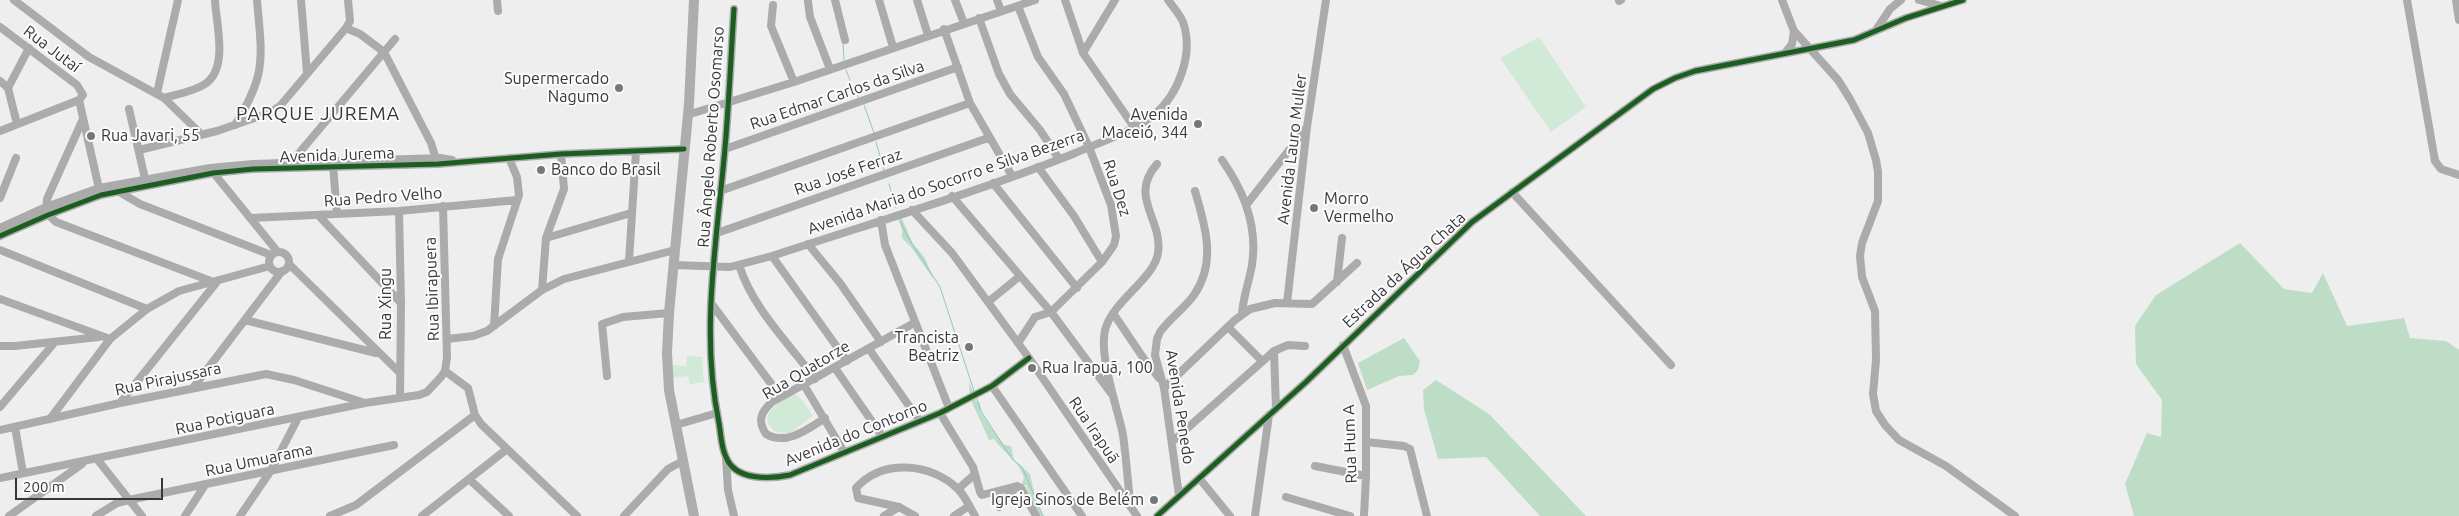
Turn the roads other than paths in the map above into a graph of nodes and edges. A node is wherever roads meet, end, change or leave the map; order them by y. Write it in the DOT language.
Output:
graph roads {
  1 [pos="14,0"];
  2 [pos="178,0"];
  3 [pos="215,0"];
  4 [pos="257,0"];
  5 [pos="300,0"];
  6 [pos="348,0"];
  7 [pos="497,0"];
  8 [pos="694,0"];
  9 [pos="836,0"];
  10 [pos="880,0"];
  11 [pos="917,0"];
  12 [pos="955,0"];
  13 [pos="997,0"];
  14 [pos="1034,0"];
  15 [pos="1066,0"];
  16 [pos="1115,0"];
  17 [pos="1168,0"];
  18 [pos="1326,0"];
  19 [pos="1782,0"];
  20 [pos="1901,0"];
  21 [pos="1919,0"];
  22 [pos="2407,0"];
  23 [pos="2456,0"];
  24 [pos="808,1"];
  25 [pos="1956,1"];
  26 [pos="773,5"];
  27 [pos="1018,6"];
  28 [pos="1941,6"];
  29 [pos="734,9"];
  30 [pos="498,11"];
  31 [pos="1001,11"];
  32 [pos="979,18"];
  33 [pos="2459,20"];
  34 [pos="964,23"];
  35 [pos="348,25"];
  36 [pos="0,27"];
  37 [pos="944,29"];
  38 [pos="1876,30"];
  39 [pos="1794,31"];
  40 [pos="928,35"];
  41 [pos="395,39"];
  42 [pos="845,40"];
  43 [pos="1829,45"];
  44 [pos="893,47"];
  45 [pos="28,48"];
  46 [pos="1809,49"];
  47 [pos="384,52"];
  48 [pos="1084,53"];
  49 [pos="1783,54"];
  50 [pos="1825,65"];
  51 [pos="958,67"];
  52 [pos="830,68"];
  53 [pos="307,73"];
  54 [pos="0,82"];
  55 [pos="794,82"];
  56 [pos="8,88"];
  57 [pos="156,93"];
  58 [pos="164,98"];
  59 [pos="79,100"];
  60 [pos="728,103"];
  61 [pos="970,103"];
  62 [pos="129,109"];
  63 [pos="687,115"];
  64 [pos="83,120"];
  65 [pos="17,124"];
  66 [pos="235,126"];
  67 [pos="1134,127"];
  68 [pos="1307,127"];
  69 [pos="0,131"];
  70 [pos="201,134"];
  71 [pos="988,138"];
  72 [pos="303,146"];
  73 [pos="1089,147"];
  74 [pos="684,149"];
  75 [pos="139,150"];
  76 [pos="725,150"];
  77 [pos="636,151"];
  78 [pos="562,154"];
  79 [pos="16,158"];
  80 [pos="509,158"];
  81 [pos="1058,159"];
  82 [pos="1222,160"];
  83 [pos="437,161"];
  84 [pos="1157,164"];
  85 [pos="288,166"];
  86 [pos="307,166"];
  87 [pos="333,166"];
  88 [pos="1038,167"];
  89 [pos="212,170"];
  90 [pos="2459,175"];
  91 [pos="1012,176"];
  92 [pos="146,182"];
  93 [pos="993,183"];
  94 [pos="136,184"];
  95 [pos="114,188"];
  96 [pos="720,191"];
  97 [pos="1195,191"];
  98 [pos="100,192"];
  99 [pos="1512,192"];
  100 [pos="952,196"];
  101 [pos="0,198"];
  102 [pos="518,200"];
  103 [pos="140,204"];
  104 [pos="1246,204"];
  105 [pos="60,206"];
  106 [pos="443,206"];
  107 [pos="912,210"];
  108 [pos="47,211"];
  109 [pos="399,211"];
  110 [pos="632,213"];
  111 [pos="337,214"];
  112 [pos="318,216"];
  113 [pos="251,218"];
  114 [pos="881,220"];
  115 [pos="65,225"];
  116 [pos="717,233"];
  117 [pos="0,234"];
  118 [pos="546,238"];
  119 [pos="1342,238"];
  120 [pos="808,244"];
  121 [pos="675,250"];
  122 [pos="2,251"];
  123 [pos="274,253"];
  124 [pos="772,256"];
  125 [pos="629,261"];
  126 [pos="1102,262"];
  127 [pos="1357,263"];
  128 [pos="289,264"];
  129 [pos="674,265"];
  130 [pos="739,265"];
  131 [pos="270,266"];
  132 [pos="714,267"];
  133 [pos="185,271"];
  134 [pos="282,271"];
  135 [pos="1020,276"];
  136 [pos="1337,282"];
  137 [pos="216,283"];
  138 [pos="198,286"];
  139 [pos="1077,288"];
  140 [pos="542,290"];
  141 [pos="206,294"];
  142 [pos="0,299"];
  143 [pos="988,302"];
  144 [pos="401,303"];
  145 [pos="711,303"];
  146 [pos="1287,303"];
  147 [pos="147,309"];
  148 [pos="1052,312"];
  149 [pos="669,313"];
  150 [pos="1112,313"];
  151 [pos="1242,314"];
  152 [pos="245,320"];
  153 [pos="914,323"];
  154 [pos="74,326"];
  155 [pos="494,326"];
  156 [pos="1228,327"];
  157 [pos="101,336"];
  158 [pos="77,339"];
  159 [pos="447,339"];
  160 [pos="110,340"];
  161 [pos="55,342"];
  162 [pos="882,342"];
  163 [pos="1018,342"];
  164 [pos="1343,345"];
  165 [pos="0,346"];
  166 [pos="1305,346"];
  167 [pos="869,349"];
  168 [pos="1274,351"];
  169 [pos="378,353"];
  170 [pos="1155,355"];
  171 [pos="1029,358"];
  172 [pos="1107,358"];
  173 [pos="1144,359"];
  174 [pos="847,361"];
  175 [pos="1262,361"];
  176 [pos="1090,363"];
  177 [pos="1671,365"];
  178 [pos="835,368"];
  179 [pos="445,371"];
  180 [pos="400,373"];
  181 [pos="607,376"];
  182 [pos="816,379"];
  183 [pos="1161,379"];
  184 [pos="804,385"];
  185 [pos="992,386"];
  186 [pos="193,388"];
  187 [pos="1164,388"];
  188 [pos="340,394"];
  189 [pos="1112,395"];
  190 [pos="781,397"];
  191 [pos="400,398"];
  192 [pos="120,403"];
  193 [pos="365,403"];
  194 [pos="0,408"];
  195 [pos="949,408"];
  196 [pos="1276,409"];
  197 [pos="339,410"];
  198 [pos="717,413"];
  199 [pos="940,413"];
  200 [pos="475,415"];
  201 [pos="1269,415"];
  202 [pos="298,418"];
  203 [pos="825,418"];
  204 [pos="50,419"];
  205 [pos="919,420"];
  206 [pos="676,425"];
  207 [pos="15,427"];
  208 [pos="0,430"];
  209 [pos="882,436"];
  210 [pos="1173,441"];
  211 [pos="1366,442"];
  212 [pos="394,445"];
  213 [pos="507,450"];
  214 [pos="844,452"];
  215 [pos="726,458"];
  216 [pos="97,459"];
  217 [pos="683,461"];
  218 [pos="84,462"];
  219 [pos="1315,466"];
  220 [pos="270,472"];
  221 [pos="23,473"];
  222 [pos="974,475"];
  223 [pos="1366,476"];
  224 [pos="1128,477"];
  225 [pos="0,478"];
  226 [pos="1199,478"];
  227 [pos="470,480"];
  228 [pos="1113,482"];
  229 [pos="205,485"];
  230 [pos="1017,486"];
  231 [pos="958,489"];
  232 [pos="1179,495"];
  233 [pos="1286,497"];
  234 [pos="128,500"];
  235 [pos="1130,504"];
  236 [pos="969,506"];
  237 [pos="898,507"];
  238 [pos="999,507"];
  239 [pos="8,516"];
  240 [pos="96,516"];
  241 [pos="142,516"];
  242 [pos="185,516"];
  243 [pos="240,516"];
  244 [pos="330,516"];
  245 [pos="422,516"];
  246 [pos="509,516"];
  247 [pos="577,516"];
  248 [pos="624,516"];
  249 [pos="694,516"];
  250 [pos="734,516"];
  251 [pos="884,516"];
  252 [pos="915,516"];
  253 [pos="954,516"];
  254 [pos="975,516"];
  255 [pos="1036,516"];
  256 [pos="1082,516"];
  257 [pos="1137,516"];
  258 [pos="1157,516"];
  259 [pos="1230,516"];
  260 [pos="1255,516"];
  261 [pos="1350,516"];
  262 [pos="1364,516"];
  263 [pos="1427,516"];
  264 [pos="2015,516"];
  1 -- 57 [label="street"];
  2 -- 57 [label="street"];
  3 -- 58 [label="street"];
  4 -- 66 [label="street"];
  5 -- 53 [label="street"];
  6 -- 35 [label="street"];
  7 -- 30 [label="street"];
  8 -- 63 [label="main road"];
  9 -- 42 [label="street"];
  10 -- 44 [label="street"];
  11 -- 40 [label="street"];
  12 -- 34 [label="street"];
  13 -- 31 [label="street"];
  14 -- 27 [label="street"];
  15 -- 48 [label="street"];
  16 -- 48 [label="street"];
  17 -- 67 [label="street, Avenida Maria do Socorro e Silva Bezerra"];
  18 -- 68 [label="street, Avenida Lauro Muller"];
  19 -- 39 [label="street"];
  20 -- 38 [label="street"];
  21 -- 28 [label="street"];
  22 -- 90 [label="street"];
  23 -- 33 [label="street"];
  24 -- 52 [label="street"];
  25 -- 28 [label="street, Estrada da Água Chata"];
  26 -- 55 [label="street"];
  27 -- 31 [label="street"];
  27 -- 73 [label="street, Rua Dez"];
  28 -- 38 [label="street, Estrada da Água Chata"];
  29 -- 60 [label="street, Rua Ângelo Roberto Osomarso"];
  31 -- 32 [label="street"];
  32 -- 34 [label="street"];
  32 -- 81 [label="street"];
  34 -- 37 [label="street"];
  35 -- 47 [label="street"];
  35 -- 53 [label="street"];
  36 -- 45 [label="street, Rua Jutaí"];
  37 -- 40 [label="street"];
  37 -- 51 [label="street"];
  38 -- 43 [label="street, Estrada da Água Chata"];
  39 -- 46 [label="street"];
  39 -- 49 [label="street"];
  40 -- 44 [label="street"];
  41 -- 47 [label="street"];
  43 -- 46 [label="street, Estrada da Água Chata"];
  43 -- 50 [label="street"];
  44 -- 52 [label="street"];
  45 -- 56 [label="street"];
  45 -- 59 [label="street, Rua Jutaí"];
  46 -- 49 [label="street, Estrada da Água Chata"];
  46 -- 50 [label="street"];
  47 -- 72 [label="street"];
  47 -- 83 [label="street"];
  48 -- 67 [label="street"];
  49 -- 99 [label="street, Estrada da Água Chata"];
  50 -- 264 [label="street"];
  51 -- 61 [label="street"];
  51 -- 76 [label="street, Rua Edmar Carlos da Silva"];
  52 -- 55 [label="street"];
  53 -- 66 [label="street"];
  54 -- 56 [label="street"];
  55 -- 60 [label="street"];
  56 -- 65 [label="street"];
  57 -- 58 [label="street"];
  58 -- 70 [label="street"];
  59 -- 64 [label="street"];
  59 -- 65 [label="street, Rua Jutaí"];
  60 -- 63 [label="street"];
  60 -- 76 [label="street, Rua Ângelo Roberto Osomarso"];
  61 -- 71 [label="street"];
  61 -- 96 [label="street"];
  62 -- 75 [label="street"];
  63 -- 74 [label="main road"];
  64 -- 98 [label="street"];
  64 -- 108 [label="street"];
  65 -- 69 [label="street, Rua Jutaí"];
  66 -- 70 [label="street"];
  67 -- 73 [label="street, Avenida Maria do Socorro e Silva Bezerra"];
  68 -- 104 [label="street"];
  68 -- 146 [label="street, Avenida Lauro Muller"];
  70 -- 75 [label="street"];
  71 -- 91 [label="street"];
  71 -- 116 [label="street, Rua José Ferraz"];
  72 -- 85 [label="street"];
  72 -- 86 [label="street"];
  73 -- 81 [label="street, Avenida Maria do Socorro e Silva Bezerra"];
  73 -- 126 [label="street, Rua Dez"];
  74 -- 77 [label="street, Avenida Jurema"];
  74 -- 121 [label="main road"];
  75 -- 92 [label="street"];
  76 -- 96 [label="street, Rua Ângelo Roberto Osomarso"];
  77 -- 78 [label="street, Avenida Jurema"];
  77 -- 110 [label="street"];
  78 -- 80 [label="street, Avenida Jurema"];
  78 -- 118 [label="street"];
  79 -- 101 [label="street"];
  80 -- 83 [label="street, Avenida Jurema"];
  80 -- 102 [label="street"];
  81 -- 88 [label="street, Avenida Maria do Socorro e Silva Bezerra"];
  82 -- 104 [label="street"];
  83 -- 87 [label="street, Avenida Jurema"];
  84 -- 150 [label="street"];
  85 -- 86 [label="street, Avenida Jurema"];
  85 -- 89 [label="street, Avenida Jurema"];
  86 -- 87 [label="street, Avenida Jurema"];
  87 -- 111 [label="street"];
  88 -- 91 [label="street, Avenida Maria do Socorro e Silva Bezerra"];
  88 -- 126 [label="street"];
  89 -- 92 [label="street, Avenida Jurema"];
  89 -- 113 [label="street"];
  91 -- 93 [label="street, Avenida Maria do Socorro e Silva Bezerra"];
  92 -- 94 [label="street, Avenida Jurema"];
  93 -- 100 [label="street, Avenida Maria do Socorro e Silva Bezerra"];
  93 -- 139 [label="street"];
  94 -- 95 [label="street, Avenida Jurema"];
  94 -- 103 [label="street"];
  95 -- 98 [label="street, Avenida Jurema"];
  95 -- 103 [label="street"];
  96 -- 116 [label="street, Rua Ângelo Roberto Osomarso"];
  97 -- 170 [label="street, Avenida Penedo"];
  98 -- 105 [label="street, Avenida Jurema"];
  99 -- 164 [label="street, Estrada da Água Chata"];
  99 -- 177 [label="street"];
  100 -- 107 [label="street, Avenida Maria do Socorro e Silva Bezerra"];
  100 -- 135 [label="street"];
  102 -- 106 [label="street, Rua Pedro Velho"];
  102 -- 155 [label="street"];
  103 -- 123 [label="street"];
  104 -- 151 [label="street"];
  105 -- 108 [label="street, Avenida Jurema"];
  105 -- 115 [label="street"];
  106 -- 109 [label="street, Rua Pedro Velho"];
  106 -- 159 [label="street, Rua Ibirapuera"];
  107 -- 114 [label="street, Avenida Maria do Socorro e Silva Bezerra"];
  107 -- 143 [label="street, Rua Irapuã"];
  108 -- 115 [label="street"];
  108 -- 117 [label="street, Avenida Jurema"];
  109 -- 111 [label="street, Rua Pedro Velho"];
  109 -- 144 [label="street, Rua Xingu"];
  110 -- 118 [label="street"];
  110 -- 125 [label="street"];
  111 -- 112 [label="street, Rua Pedro Velho"];
  112 -- 113 [label="street, Rua Pedro Velho"];
  112 -- 144 [label="street"];
  113 -- 123 [label="street"];
  114 -- 120 [label="street, Avenida Maria do Socorro e Silva Bezerra"];
  114 -- 153 [label="street"];
  115 -- 133 [label="street"];
  116 -- 132 [label="street, Rua Ângelo Roberto Osomarso"];
  117 -- 122 [label="street"];
  118 -- 140 [label="street"];
  119 -- 136 [label="street"];
  120 -- 124 [label="street, Avenida Maria do Socorro e Silva Bezerra"];
  120 -- 162 [label="street"];
  121 -- 125 [label="street"];
  121 -- 129 [label="main road"];
  122 -- 147 [label="street"];
  123 -- 128 [label="street"];
  123 -- 131 [label="street"];
  124 -- 130 [label="street, Avenida Maria do Socorro e Silva Bezerra"];
  124 -- 174 [label="street"];
  125 -- 140 [label="street"];
  126 -- 139 [label="street, Rua Dez"];
  127 -- 136 [label="street"];
  128 -- 134 [label="street"];
  128 -- 169 [label="street"];
  129 -- 132 [label="street, Avenida Maria do Socorro e Silva Bezerra"];
  129 -- 149 [label="main road"];
  130 -- 132 [label="street, Avenida Maria do Socorro e Silva Bezerra"];
  130 -- 182 [label="street"];
  131 -- 134 [label="street"];
  131 -- 137 [label="street"];
  132 -- 145 [label="street"];
  133 -- 137 [label="street"];
  133 -- 138 [label="street"];
  134 -- 152 [label="street"];
  135 -- 143 [label="street"];
  135 -- 148 [label="street"];
  136 -- 146 [label="street"];
  137 -- 138 [label="street"];
  137 -- 141 [label="street"];
  138 -- 141 [label="street"];
  138 -- 147 [label="street"];
  139 -- 148 [label="street, Rua Dez"];
  140 -- 155 [label="street"];
  141 -- 192 [label="street"];
  142 -- 154 [label="street"];
  143 -- 163 [label="street, Rua Irapuã"];
  144 -- 180 [label="street, Rua Xingu"];
  145 -- 190 [label="street"];
  145 -- 198 [label="street"];
  146 -- 151 [label="street"];
  147 -- 160 [label="street"];
  148 -- 163 [label="street, Rua Dez"];
  148 -- 176 [label="street"];
  149 -- 181 [label="street"];
  149 -- 206 [label="main road"];
  150 -- 172 [label="street"];
  150 -- 173 [label="street"];
  151 -- 156 [label="street"];
  152 -- 169 [label="street"];
  152 -- 186 [label="street"];
  153 -- 162 [label="street, Rua Quatorze"];
  153 -- 195 [label="street"];
  154 -- 157 [label="street"];
  154 -- 158 [label="street"];
  155 -- 159 [label="street"];
  156 -- 175 [label="street"];
  156 -- 187 [label="street"];
  157 -- 158 [label="street"];
  157 -- 160 [label="street"];
  158 -- 161 [label="street"];
  159 -- 179 [label="street, Rua Ibirapuera"];
  160 -- 204 [label="street"];
  161 -- 165 [label="street"];
  161 -- 194 [label="street"];
  162 -- 167 [label="street, Rua Quatorze"];
  163 -- 171 [label="street, Rua Irapuã"];
  164 -- 196 [label="street, Estrada da Água Chata"];
  164 -- 211 [label="street, Rua Hum A"];
  166 -- 168 [label="street"];
  167 -- 174 [label="street, Rua Quatorze"];
  167 -- 205 [label="street"];
  168 -- 175 [label="street"];
  168 -- 196 [label="street"];
  169 -- 180 [label="street"];
  170 -- 173 [label="street"];
  170 -- 183 [label="street, Avenida Penedo"];
  171 -- 185 [label="street, Avenida do Contorno"];
  171 -- 228 [label="street, Rua Irapuã"];
  172 -- 176 [label="street"];
  172 -- 189 [label="street"];
  173 -- 183 [label="street"];
  174 -- 178 [label="street, Rua Quatorze"];
  175 -- 210 [label="street"];
  176 -- 189 [label="street"];
  178 -- 182 [label="street, Rua Quatorze"];
  178 -- 209 [label="street"];
  179 -- 191 [label="street, Rua Potiguara"];
  179 -- 200 [label="street"];
  180 -- 191 [label="street, Rua Xingu"];
  182 -- 184 [label="street, Rua Quatorze"];
  183 -- 187 [label="street, Avenida Penedo"];
  184 -- 190 [label="street, Rua Quatorze"];
  184 -- 203 [label="street"];
  185 -- 195 [label="street, Avenida do Contorno"];
  185 -- 256 [label="street"];
  186 -- 188 [label="street, Rua Pirajussara"];
  186 -- 192 [label="street, Rua Pirajussara"];
  187 -- 210 [label="street, Avenida Penedo"];
  188 -- 193 [label="street, Rua Pirajussara"];
  188 -- 197 [label="street"];
  189 -- 224 [label="street"];
  190 -- 203 [label="street, Rua Quatorze"];
  191 -- 193 [label="street, Rua Potiguara"];
  192 -- 204 [label="street, Rua Pirajussara"];
  193 -- 197 [label="street, Rua Potiguara"];
  195 -- 199 [label="street, Avenida do Contorno"];
  196 -- 201 [label="street, Estrada da Água Chata"];
  197 -- 202 [label="street, Rua Potiguara"];
  198 -- 206 [label="street"];
  198 -- 215 [label="street"];
  199 -- 205 [label="street, Avenida do Contorno"];
  199 -- 222 [label="street"];
  200 -- 213 [label="street"];
  200 -- 244 [label="street"];
  201 -- 226 [label="street, Estrada da Água Chata"];
  201 -- 260 [label="street"];
  202 -- 216 [label="street, Rua Potiguara"];
  202 -- 220 [label="street"];
  203 -- 214 [label="street"];
  204 -- 207 [label="street, Rua Pirajussara"];
  205 -- 209 [label="street, Avenida do Contorno"];
  206 -- 217 [label="main road"];
  207 -- 208 [label="street, Rua Pirajussara"];
  207 -- 221 [label="street"];
  209 -- 214 [label="street, Avenida do Contorno"];
  210 -- 232 [label="street, Avenida Penedo"];
  211 -- 223 [label="street, Rua Hum A"];
  211 -- 263 [label="street"];
  212 -- 220 [label="street, Rua Umuarama"];
  213 -- 227 [label="street"];
  213 -- 247 [label="street"];
  214 -- 215 [label="street, Avenida do Contorno"];
  215 -- 250 [label="street"];
  216 -- 218 [label="street, Rua Potiguara"];
  216 -- 234 [label="street"];
  217 -- 248 [label="street"];
  217 -- 249 [label="main road"];
  218 -- 221 [label="street, Rua Potiguara"];
  218 -- 239 [label="street"];
  219 -- 223 [label="street"];
  220 -- 229 [label="street, Rua Umuarama"];
  220 -- 243 [label="street"];
  221 -- 225 [label="street, Rua Potiguara"];
  222 -- 230 [label="street"];
  222 -- 231 [label="street"];
  223 -- 262 [label="street, Rua Hum A"];
  224 -- 228 [label="street"];
  224 -- 235 [label="street"];
  226 -- 232 [label="street, Estrada da Água Chata"];
  226 -- 259 [label="street"];
  227 -- 245 [label="street"];
  227 -- 246 [label="street"];
  228 -- 235 [label="street, Rua Irapuã"];
  229 -- 234 [label="street, Rua Umuarama"];
  229 -- 242 [label="street"];
  230 -- 238 [label="street"];
  230 -- 255 [label="street"];
  231 -- 236 [label="street"];
  231 -- 237 [label="street"];
  232 -- 258 [label="street, Estrada da Água Chata"];
  233 -- 261 [label="street"];
  234 -- 240 [label="street, Rua Umuarama"];
  234 -- 241 [label="street"];
  235 -- 257 [label="street, Rua Irapuã"];
  236 -- 253 [label="street"];
  236 -- 254 [label="street"];
  237 -- 251 [label="street"];
  237 -- 252 [label="street"];
}
